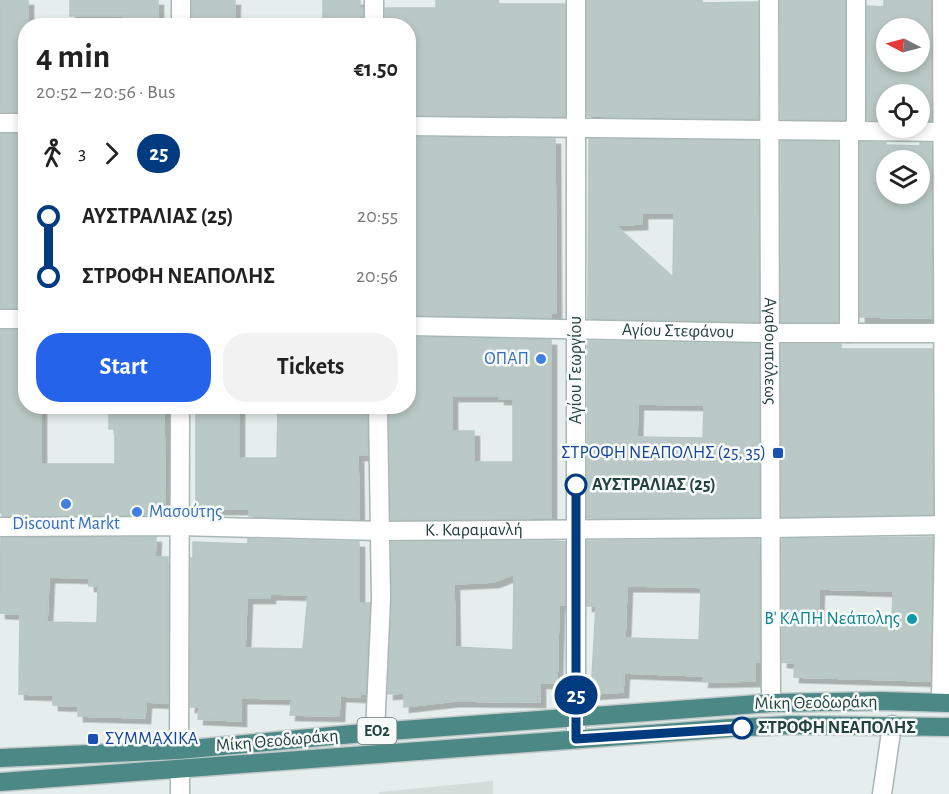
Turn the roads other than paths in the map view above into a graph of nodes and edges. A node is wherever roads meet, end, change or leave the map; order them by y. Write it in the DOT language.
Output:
graph roads {
  1 [pos="181,0"];
  2 [pos="374,0"];
  3 [pos="576,0"];
  4 [pos="769,0"];
  5 [pos="856,0"];
  6 [pos="942,0"];
  7 [pos="181,18"];
  8 [pos="374,18"];
  9 [pos="0,123"];
  10 [pos="18,123"];
  11 [pos="416,126"];
  12 [pos="576,128"];
  13 [pos="770,129"];
  14 [pos="853,130"];
  15 [pos="946,132"];
  16 [pos="0,319"];
  17 [pos="18,320"];
  18 [pos="416,326"];
  19 [pos="576,330"];
  20 [pos="770,333"];
  21 [pos="849,333"];
  22 [pos="946,333"];
  23 [pos="180,414"];
  24 [pos="378,414"];
  25 [pos="947,525"];
  26 [pos="179,526"];
  27 [pos="0,527"];
  28 [pos="770,528"];
  29 [pos="576,530"];
  30 [pos="381,531"];
  31 [pos="945,702"];
  32 [pos="771,703"];
  33 [pos="576,717"];
  34 [pos="892,725"];
  35 [pos="949,727"];
  36 [pos="375,732"];
  37 [pos="576,739"];
  38 [pos="179,750"];
  39 [pos="0,758"];
  40 [pos="180,769"];
  41 [pos="0,782"];
  42 [pos="32,787"];
  43 [pos="180,794"];
  44 [pos="882,794"];
  1 -- 7 [label="street"];
  2 -- 8 [label="street"];
  3 -- 12 [label="street, Αγίου Γεωργίου"];
  4 -- 13 [label="street, Αγαθουπόλεως"];
  5 -- 14 [label="street"];
  6 -- 15 [label="street"];
  9 -- 10 [label="street"];
  11 -- 12 [label="street"];
  12 -- 13 [label="street"];
  12 -- 19 [label="street, Αγίου Γεωργίου"];
  13 -- 14 [label="street"];
  13 -- 20 [label="street, Αγαθουπόλεως"];
  14 -- 15 [label="street"];
  14 -- 21 [label="street"];
  15 -- 22 [label="street"];
  16 -- 17 [label="street"];
  18 -- 19 [label="street, Αγίου Στεφάνου"];
  19 -- 20 [label="street, Αγίου Στεφάνου"];
  19 -- 29 [label="street, Αγίου Γεωργίου"];
  20 -- 21 [label="street, Αγίου Στεφάνου"];
  20 -- 28 [label="street, Αγαθουπόλεως"];
  21 -- 22 [label="street, Αγίου Στεφάνου"];
  22 -- 25 [label="street"];
  23 -- 26 [label="street"];
  24 -- 30 [label="street"];
  25 -- 28 [label="street, Κ. Καραμανλή"];
  25 -- 31 [label="street"];
  26 -- 27 [label="street, Κ. Καραμανλή"];
  26 -- 30 [label="street, Κ. Καραμανλή"];
  26 -- 38 [label="street"];
  28 -- 29 [label="street, Κ. Καραμανλή"];
  28 -- 32 [label="street, Αγαθουπόλεως"];
  29 -- 30 [label="street, Κ. Καραμανλή"];
  29 -- 33 [label="street, Αγίου Γεωργίου"];
  30 -- 36 [label="street"];
  31 -- 32 [label="highway, Μίκη Θεοδωράκη / ΕΟ2"];
  32 -- 33 [label="highway, Μίκη Θεοδωράκη / ΕΟ2"];
  33 -- 36 [label="highway, Μίκη Θεοδωράκη / ΕΟ2"];
  33 -- 37 [label="street, Αγίου Γεωργίου"];
  34 -- 35 [label="highway, Μίκη Θεοδωράκη / ΕΟ2"];
  34 -- 37 [label="highway, Μίκη Θεοδωράκη / ΕΟ2"];
  34 -- 44 [label="street"];
  36 -- 38 [label="highway, Μίκη Θεοδωράκη / ΕΟ2"];
  37 -- 40 [label="highway, Μίκη Θεοδωράκη / ΕΟ2"];
  38 -- 39 [label="highway, Μίκη Θεοδωράκη / ΕΟ2"];
  40 -- 42 [label="highway, Μίκη Θεοδωράκη / ΕΟ2"];
  40 -- 43 [label="street"];
  41 -- 42 [label="highway, Μίκη Θεοδωράκη / ΕΟ2"];
}
